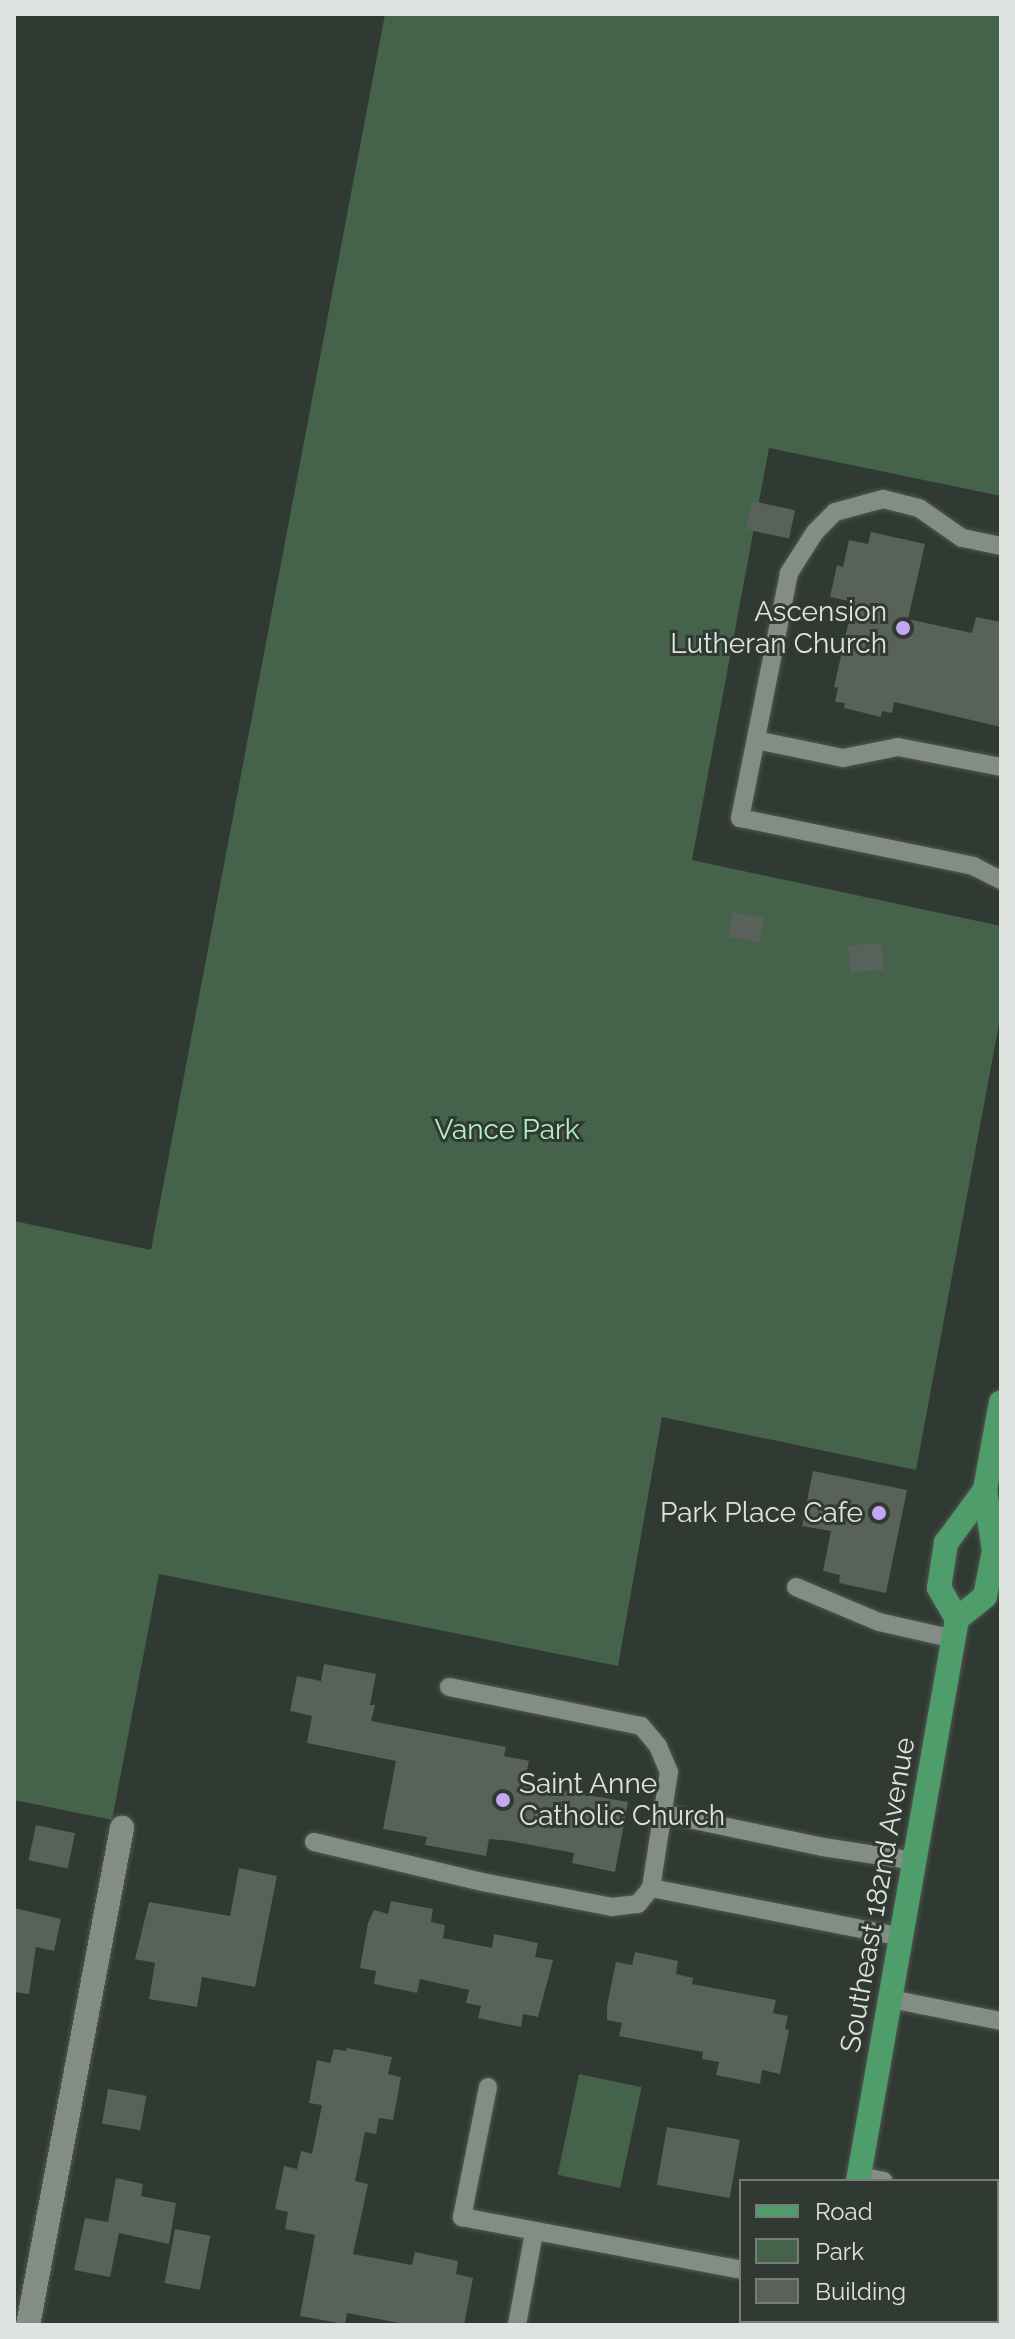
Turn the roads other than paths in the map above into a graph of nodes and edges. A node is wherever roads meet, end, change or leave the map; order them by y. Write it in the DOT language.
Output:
graph roads {
  1 [pos="1001,546"];
  2 [pos="756,740"];
  3 [pos="1001,767"];
  4 [pos="1001,880"];
  5 [pos="1001,1402"];
  6 [pos="985,1490"];
  7 [pos="796,1587"];
  8 [pos="955,1629"];
  9 [pos="449,1687"];
  10 [pos="665,1814"];
  11 [pos="122,1828"];
  12 [pos="314,1842"];
  13 [pos="914,1861"];
  14 [pos="651,1888"];
  15 [pos="902,1937"];
  16 [pos="891,1999"];
  17 [pos="1001,2021"];
  18 [pos="488,2087"];
  19 [pos="858,2178"];
  20 [pos="534,2232"];
  21 [pos="738,2269"];
  22 [pos="28,2325"];
  23 [pos="517,2325"];
  1 -- 2 [label="lane"];
  2 -- 3 [label="lane"];
  2 -- 4 [label="lane"];
  5 -- 6 [label="main road"];
  6 -- 8 [label="main road"];
  6 -- 8 [label="main road"];
  7 -- 8 [label="lane"];
  8 -- 13 [label="main road, Southeast 182nd Avenue"];
  9 -- 10 [label="lane"];
  10 -- 13 [label="lane"];
  10 -- 14 [label="lane"];
  11 -- 22 [label="street"];
  12 -- 14 [label="lane"];
  13 -- 15 [label="main road, Southeast 182nd Avenue"];
  14 -- 15 [label="lane"];
  15 -- 16 [label="main road, Southeast 182nd Avenue"];
  16 -- 17 [label="lane"];
  16 -- 19 [label="main road, Southeast 182nd Avenue"];
  18 -- 20 [label="lane"];
  20 -- 21 [label="lane"];
  20 -- 23 [label="lane"];
}
